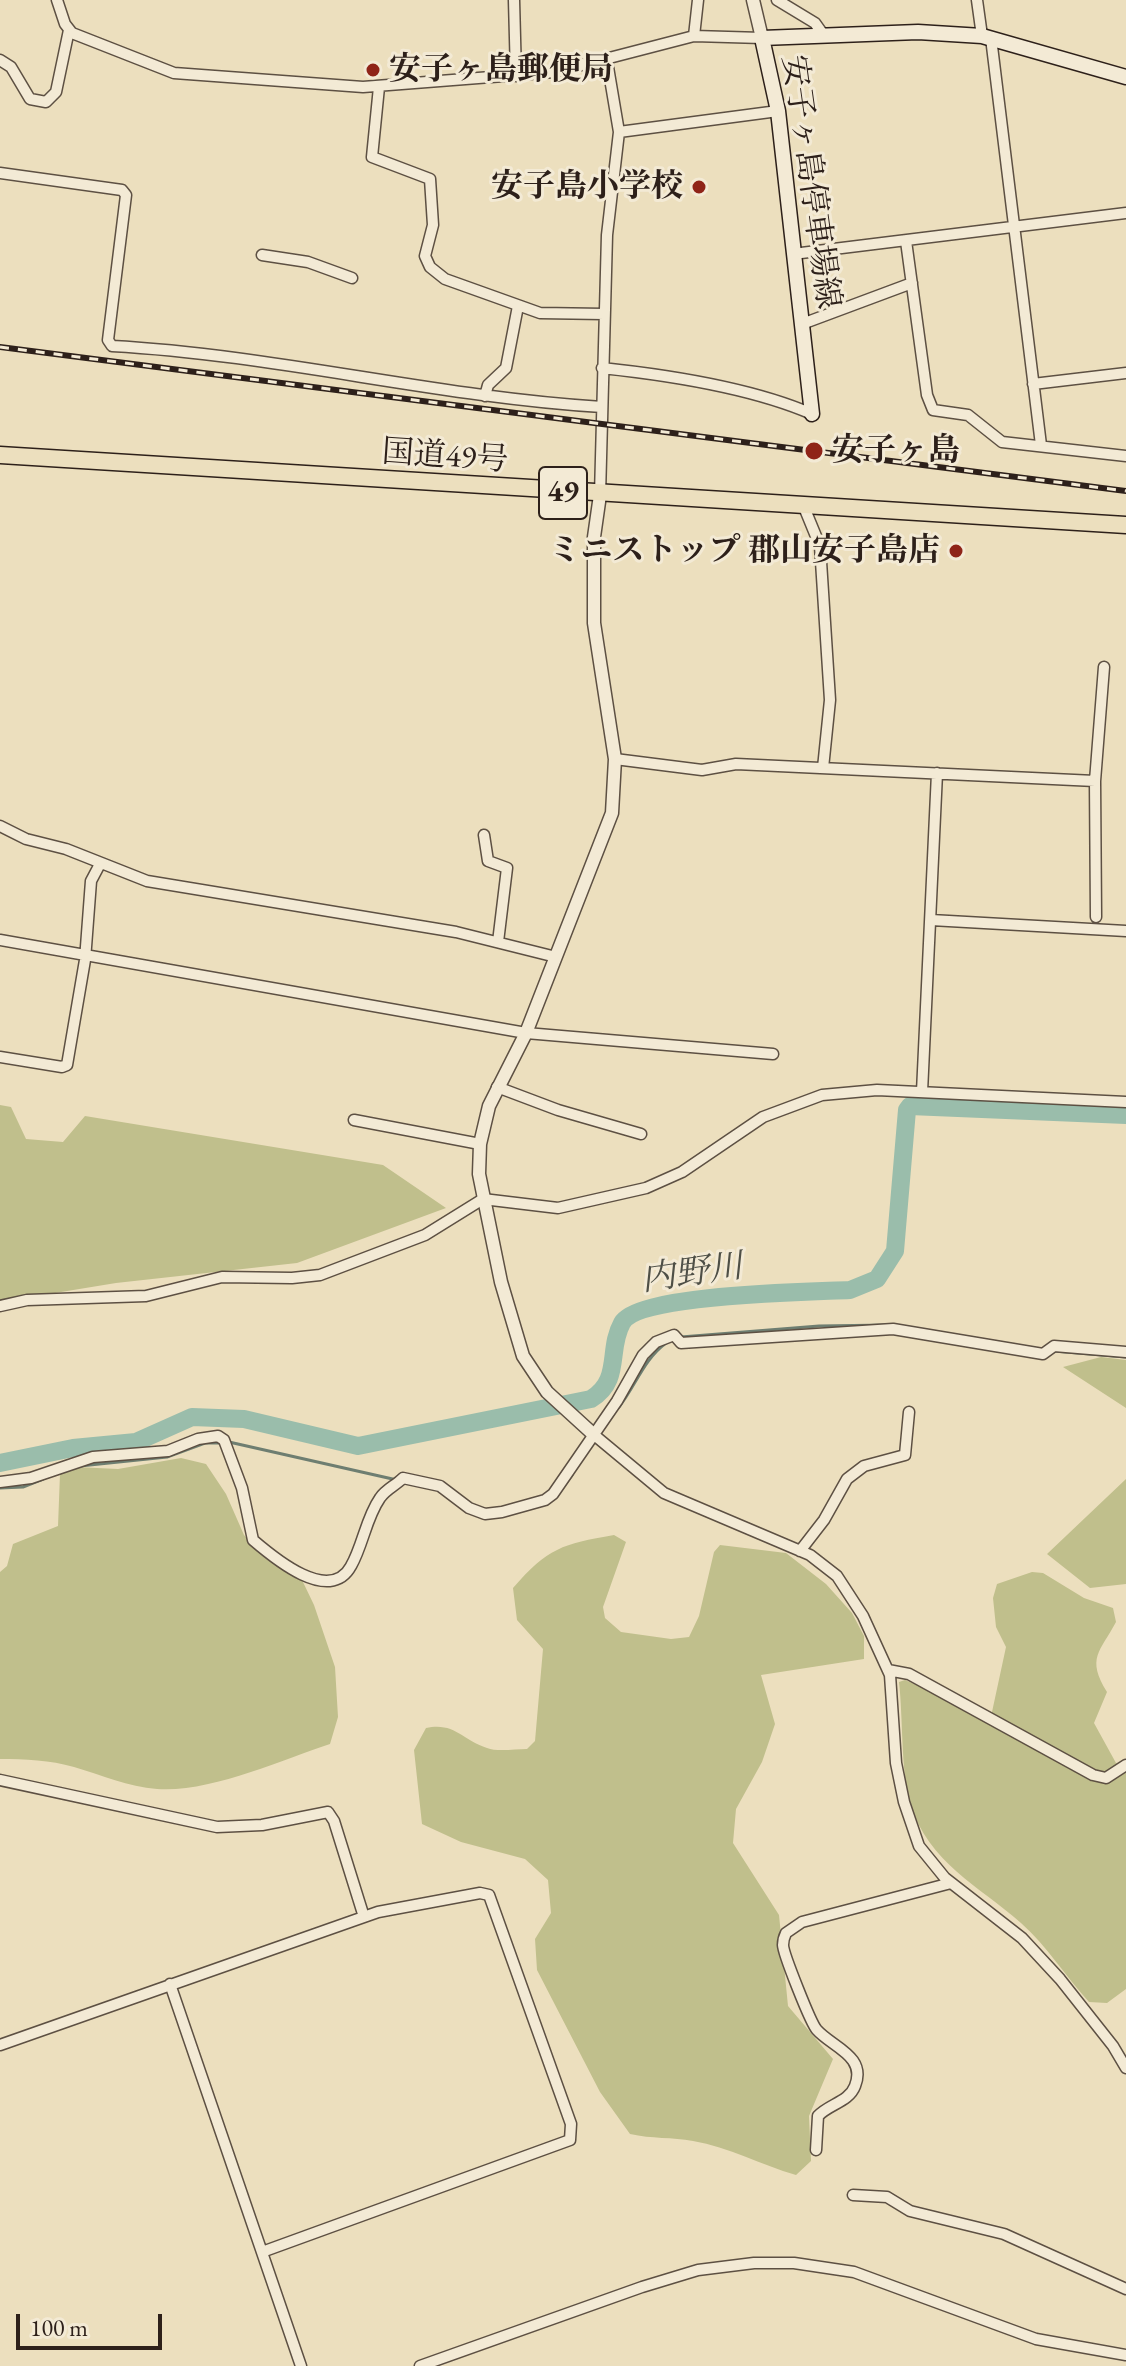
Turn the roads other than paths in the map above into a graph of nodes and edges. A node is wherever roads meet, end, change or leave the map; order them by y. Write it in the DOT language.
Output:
graph roads {
  1 [pos="57,0"];
  2 [pos="514,0"];
  3 [pos="698,0"];
  4 [pos="753,0"];
  5 [pos="777,0"];
  6 [pos="977,0"];
  7 [pos="69,30"];
  8 [pos="694,36"];
  9 [pos="825,37"];
  10 [pos="986,37"];
  11 [pos="762,38"];
  12 [pos="0,60"];
  13 [pos="607,61"];
  14 [pos="516,76"];
  15 [pos="1126,77"];
  16 [pos="379,87"];
  17 [pos="778,111"];
  18 [pos="619,132"];
  19 [pos="0,173"];
  20 [pos="1126,213"];
  21 [pos="1014,227"];
  22 [pos="906,241"];
  23 [pos="793,254"];
  24 [pos="262,255"];
  25 [pos="352,278"];
  26 [pos="912,283"];
  27 [pos="518,306"];
  28 [pos="604,314"];
  29 [pos="802,324"];
  30 [pos="602,368"];
  31 [pos="1126,373"];
  32 [pos="1033,384"];
  33 [pos="485,396"];
  34 [pos="602,407"];
  35 [pos="812,414"];
  36 [pos="1041,445"];
  37 [pos="0,455"];
  38 [pos="1126,456"];
  39 [pos="600,495"];
  40 [pos="804,507"];
  41 [pos="1126,525"];
  42 [pos="1104,667"];
  43 [pos="615,759"];
  44 [pos="823,768"];
  45 [pos="937,773"];
  46 [pos="1095,781"];
  47 [pos="0,826"];
  48 [pos="484,835"];
  49 [pos="100,864"];
  50 [pos="1096,917"];
  51 [pos="931,920"];
  52 [pos="1126,931"];
  53 [pos="0,940"];
  54 [pos="498,942"];
  55 [pos="83,955"];
  56 [pos="556,957"];
  57 [pos="526,1033"];
  58 [pos="773,1054"];
  59 [pos="0,1057"];
  60 [pos="497,1087"];
  61 [pos="922,1092"];
  62 [pos="1126,1102"];
  63 [pos="354,1120"];
  64 [pos="641,1134"];
  65 [pos="480,1144"];
  66 [pos="483,1199"];
  67 [pos="0,1306"];
  68 [pos="1126,1352"];
  69 [pos="909,1412"];
  70 [pos="593,1434"];
  71 [pos="0,1482"];
  72 [pos="800,1551"];
  73 [pos="888,1670"];
  74 [pos="1126,1765"];
  75 [pos="0,1780"];
  76 [pos="951,1883"];
  77 [pos="364,1917"];
  78 [pos="170,1984"];
  79 [pos="0,2045"];
  80 [pos="1125,2063"];
  81 [pos="816,2150"];
  82 [pos="853,2195"];
  83 [pos="262,2252"];
  84 [pos="1126,2289"];
  85 [pos="1126,2355"];
  86 [pos="301,2366"];
  87 [pos="420,2366"];
  1 -- 7 [label="street"];
  2 -- 14 [label="street"];
  3 -- 8 [label="street"];
  4 -- 11 [label="street"];
  5 -- 9 [label="street"];
  6 -- 10 [label="street"];
  7 -- 12 [label="street"];
  7 -- 16 [label="street"];
  8 -- 11 [label="street"];
  8 -- 13 [label="street"];
  9 -- 10 [label="main road, 安子ヶ島停車場線"];
  9 -- 11 [label="main road, 安子ヶ島停車場線"];
  10 -- 15 [label="main road, 安子ヶ島停車場線"];
  10 -- 21 [label="street"];
  11 -- 17 [label="main road, 安子ヶ島停車場線"];
  13 -- 14 [label="street"];
  13 -- 18 [label="street"];
  14 -- 16 [label="street"];
  16 -- 27 [label="street"];
  17 -- 18 [label="street"];
  17 -- 23 [label="main road, 安子ヶ島停車場線"];
  18 -- 28 [label="street"];
  19 -- 33 [label="street"];
  20 -- 21 [label="street"];
  21 -- 22 [label="street"];
  21 -- 32 [label="street"];
  22 -- 23 [label="street"];
  22 -- 26 [label="street"];
  23 -- 29 [label="main road, 安子ヶ島停車場線"];
  24 -- 25 [label="street"];
  26 -- 29 [label="street"];
  26 -- 36 [label="street"];
  27 -- 28 [label="street"];
  27 -- 33 [label="street"];
  28 -- 30 [label="street"];
  29 -- 35 [label="main road, 安子ヶ島停車場線"];
  30 -- 34 [label="street"];
  30 -- 35 [label="street"];
  31 -- 32 [label="street"];
  32 -- 36 [label="street"];
  33 -- 34 [label="street"];
  34 -- 39 [label="street"];
  36 -- 38 [label="street"];
  37 -- 39 [label="highway, 国道49号 / 49"];
  39 -- 40 [label="highway, 国道49号 / 49"];
  39 -- 43 [label="street"];
  40 -- 41 [label="highway, 国道49号 / 49"];
  40 -- 44 [label="street"];
  42 -- 46 [label="street"];
  43 -- 44 [label="street"];
  43 -- 56 [label="street"];
  44 -- 45 [label="street"];
  45 -- 46 [label="street"];
  45 -- 51 [label="street"];
  46 -- 50 [label="street"];
  47 -- 49 [label="street"];
  48 -- 54 [label="street"];
  49 -- 54 [label="street"];
  49 -- 55 [label="street"];
  51 -- 52 [label="street"];
  51 -- 61 [label="street"];
  53 -- 55 [label="street"];
  54 -- 56 [label="street"];
  55 -- 57 [label="street"];
  55 -- 59 [label="street"];
  56 -- 57 [label="street"];
  57 -- 58 [label="street"];
  57 -- 60 [label="street"];
  60 -- 64 [label="street"];
  60 -- 65 [label="street"];
  61 -- 62 [label="street"];
  61 -- 66 [label="street"];
  63 -- 65 [label="street"];
  65 -- 66 [label="street"];
  66 -- 67 [label="street"];
  66 -- 70 [label="street"];
  68 -- 70 [label="street"];
  69 -- 72 [label="street"];
  70 -- 71 [label="street"];
  70 -- 72 [label="street"];
  72 -- 73 [label="street"];
  73 -- 74 [label="street"];
  73 -- 76 [label="street"];
  75 -- 77 [label="street"];
  76 -- 80 [label="street"];
  76 -- 81 [label="street"];
  77 -- 78 [label="street"];
  77 -- 83 [label="street"];
  78 -- 79 [label="street"];
  78 -- 83 [label="street"];
  82 -- 84 [label="street"];
  83 -- 86 [label="street"];
  85 -- 87 [label="street"];
}
